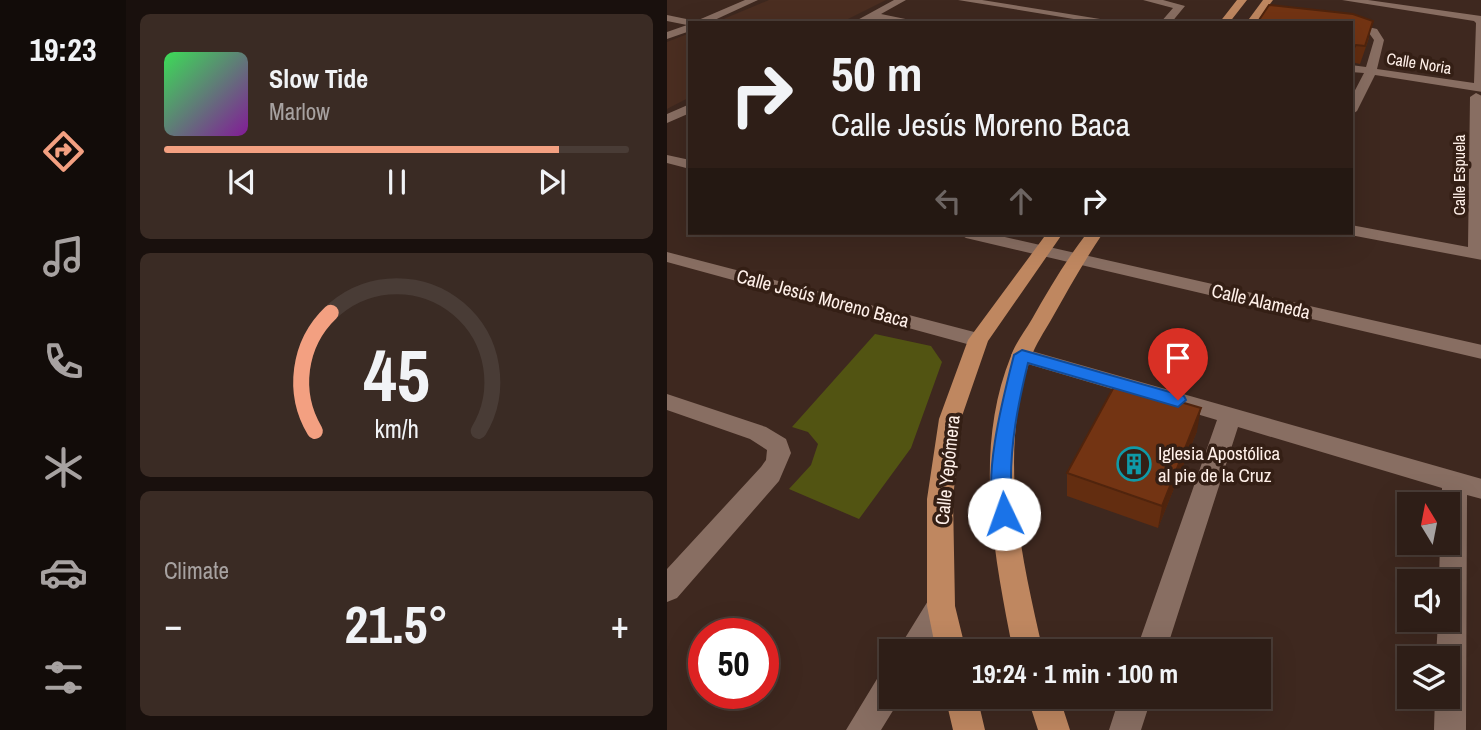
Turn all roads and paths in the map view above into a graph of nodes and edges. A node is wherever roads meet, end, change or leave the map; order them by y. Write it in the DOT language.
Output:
graph roads {
  1 [pos="745,0"];
  2 [pos="752,0"];
  3 [pos="901,0"];
  4 [pos="963,0"];
  5 [pos="1148,0"];
  6 [pos="1242,0"];
  7 [pos="1268,0"];
  8 [pos="1347,0"];
  9 [pos="871,16"];
  10 [pos="1271,16"];
  11 [pos="667,18"];
  12 [pos="1254,19"];
  13 [pos="704,21"];
  14 [pos="861,21"];
  15 [pos="906,21"];
  16 [pos="1106,21"];
  17 [pos="1167,21"];
  18 [pos="1226,21"];
  19 [pos="688,24"];
  20 [pos="688,26"];
  21 [pos="1353,27"];
  22 [pos="667,36"];
  23 [pos="1353,69"];
  24 [pos="1368,75"];
  25 [pos="1353,78"];
  26 [pos="1480,93"];
  27 [pos="1353,107"];
  28 [pos="688,108"];
  29 [pos="667,119"];
  30 [pos="669,162"];
  31 [pos="688,165"];
  32 [pos="1353,230"];
  33 [pos="984,235"];
  34 [pos="1093,235"];
  35 [pos="1047,242"];
  36 [pos="1479,254"];
  37 [pos="667,257"];
  38 [pos="1076,258"];
  39 [pos="979,340"];
  40 [pos="1481,352"];
  41 [pos="1022,355"];
  42 [pos="667,402"];
  43 [pos="1230,415"];
  44 [pos="1468,485"];
  45 [pos="667,589"];
  46 [pos="941,606"];
  47 [pos="920,639"];
  48 [pos="948,639"];
  49 [pos="1025,639"];
  50 [pos="1155,639"];
  51 [pos="879,704"];
  52 [pos="964,709"];
  53 [pos="1047,709"];
  54 [pos="1132,709"];
  55 [pos="862,730"];
  56 [pos="969,730"];
  57 [pos="1054,730"];
  58 [pos="1125,730"];
  59 [pos="1450,730"];
  1 -- 2 [label="street"];
  2 -- 13 [label="street"];
  3 -- 9 [label="street"];
  4 -- 16 [label="street"];
  5 -- 17 [label="street"];
  6 -- 18 [label="main road"];
  7 -- 12 [label="main road"];
  8 -- 26 [label="street, Calle Espuela"];
  9 -- 14 [label="street"];
  9 -- 15 [label="street"];
  10 -- 12 [label="street"];
  11 -- 19 [label="street"];
  20 -- 22 [label="street"];
  21 -- 24 [label="street"];
  23 -- 24 [label="street, Calle Noria"];
  24 -- 25 [label="street, Calle Noria"];
  24 -- 26 [label="street, Calle Noria"];
  24 -- 27 [label="street"];
  26 -- 36 [label="street, Calle Espuela"];
  28 -- 29 [label="street"];
  30 -- 31 [label="street"];
  32 -- 36 [label="street"];
  33 -- 35 [label="street, Calle Alameda"];
  34 -- 38 [label="main road"];
  35 -- 38 [label="street, Calle Alameda"];
  35 -- 39 [label="main road, Calle Yepómera"];
  37 -- 39 [label="street, Calle Jesús Moreno Baca"];
  38 -- 40 [label="street, Calle Alameda"];
  38 -- 41 [label="main road"];
  39 -- 46 [label="main road, Calle Yepómera"];
  41 -- 43 [label="street"];
  41 -- 49 [label="main road"];
  42 -- 45 [label="street"];
  43 -- 44 [label="street"];
  43 -- 50 [label="street"];
  44 -- 59 [label="street"];
  46 -- 47 [label="street"];
  46 -- 48 [label="main road, Calle Yepómera"];
  51 -- 55 [label="street"];
  52 -- 56 [label="main road"];
  53 -- 57 [label="main road"];
  54 -- 58 [label="street"];
}
